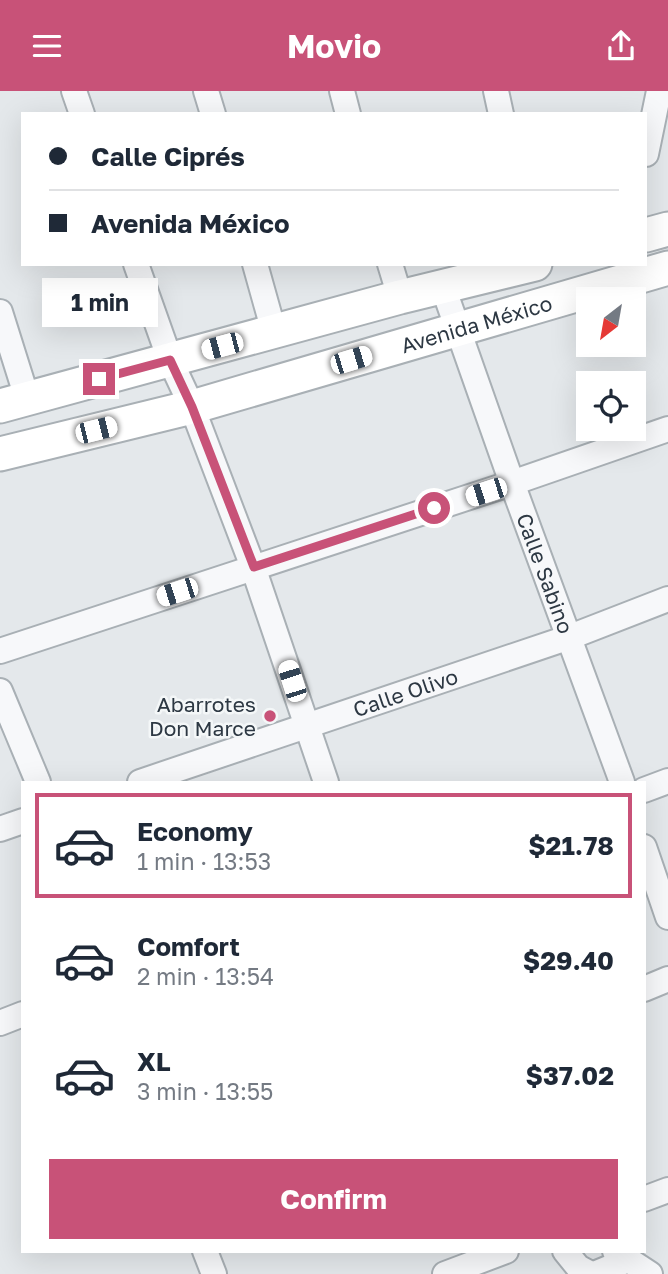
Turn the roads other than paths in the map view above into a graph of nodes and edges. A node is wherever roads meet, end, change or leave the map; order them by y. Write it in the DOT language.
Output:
graph roads {
  1 [pos="74,91"];
  2 [pos="206,91"];
  3 [pos="342,91"];
  4 [pos="496,91"];
  5 [pos="659,91"];
  6 [pos="81,112"];
  7 [pos="212,112"];
  8 [pos="347,112"];
  9 [pos="501,112"];
  10 [pos="647,149"];
  11 [pos="668,229"];
  12 [pos="647,235"];
  13 [pos="137,266"];
  14 [pos="256,266"];
  15 [pos="391,266"];
  16 [pos="527,266"];
  17 [pos="668,268"];
  18 [pos="625,272"];
  19 [pos="443,286"];
  20 [pos="400,297"];
  21 [pos="0,312"];
  22 [pos="457,328"];
  23 [pos="274,332"];
  24 [pos="170,360"];
  25 [pos="13,402"];
  26 [pos="192,407"];
  27 [pos="668,429"];
  28 [pos="0,454"];
  29 [pos="512,483"];
  30 [pos="254,567"];
  31 [pos="668,599"];
  32 [pos="569,637"];
  33 [pos="0,651"];
  34 [pos="3,705"];
  35 [pos="307,727"];
  36 [pos="38,781"];
  37 [pos="143,781"];
  38 [pos="326,781"];
  39 [pos="622,781"];
  40 [pos="668,781"];
  41 [pos="646,789"];
  42 [pos="21,822"];
  43 [pos="0,829"];
  44 [pos="646,853"];
  45 [pos="668,918"];
  46 [pos="668,979"];
  47 [pos="646,988"];
  48 [pos="21,1015"];
  49 [pos="0,1023"];
  50 [pos="668,1190"];
  51 [pos="646,1198"];
  52 [pos="206,1253"];
  53 [pos="497,1253"];
  54 [pos="567,1253"];
  55 [pos="621,1255"];
  56 [pos="214,1274"];
  57 [pos="445,1274"];
  58 [pos="593,1274"];
  59 [pos="650,1274"];
  1 -- 6 [label="street"];
  2 -- 7 [label="street"];
  3 -- 8 [label="street"];
  4 -- 9 [label="street"];
  5 -- 10 [label="street"];
  11 -- 12 [label="street"];
  13 -- 24 [label="street"];
  14 -- 23 [label="street"];
  15 -- 20 [label="street"];
  16 -- 19 [label="street, Avenida México"];
  17 -- 18 [label="street, Avenida México"];
  18 -- 22 [label="street, Avenida México"];
  19 -- 20 [label="street, Avenida México"];
  19 -- 22 [label="street, Calle Sabino"];
  20 -- 23 [label="street, Avenida México"];
  21 -- 25 [label="street"];
  22 -- 26 [label="street, Avenida México"];
  22 -- 29 [label="street, Calle Sabino"];
  23 -- 24 [label="street, Avenida México"];
  24 -- 25 [label="street, Avenida México"];
  24 -- 26 [label="street"];
  26 -- 28 [label="street, Avenida México"];
  26 -- 30 [label="street"];
  27 -- 29 [label="street"];
  29 -- 30 [label="street"];
  29 -- 32 [label="street, Calle Sabino"];
  30 -- 33 [label="street"];
  30 -- 35 [label="street"];
  31 -- 32 [label="street, Calle Olivo"];
  32 -- 35 [label="street, Calle Olivo"];
  32 -- 39 [label="street, Calle Sabino"];
  34 -- 36 [label="street"];
  35 -- 37 [label="street, Calle Olivo"];
  35 -- 38 [label="street"];
  40 -- 41 [label="street"];
  42 -- 43 [label="street"];
  44 -- 45 [label="street"];
  46 -- 47 [label="street"];
  48 -- 49 [label="street"];
  50 -- 51 [label="street"];
  52 -- 56 [label="street"];
  53 -- 57 [label="street"];
  54 -- 58 [label="street"];
  55 -- 58 [label="street"];
  55 -- 59 [label="street"];
}
